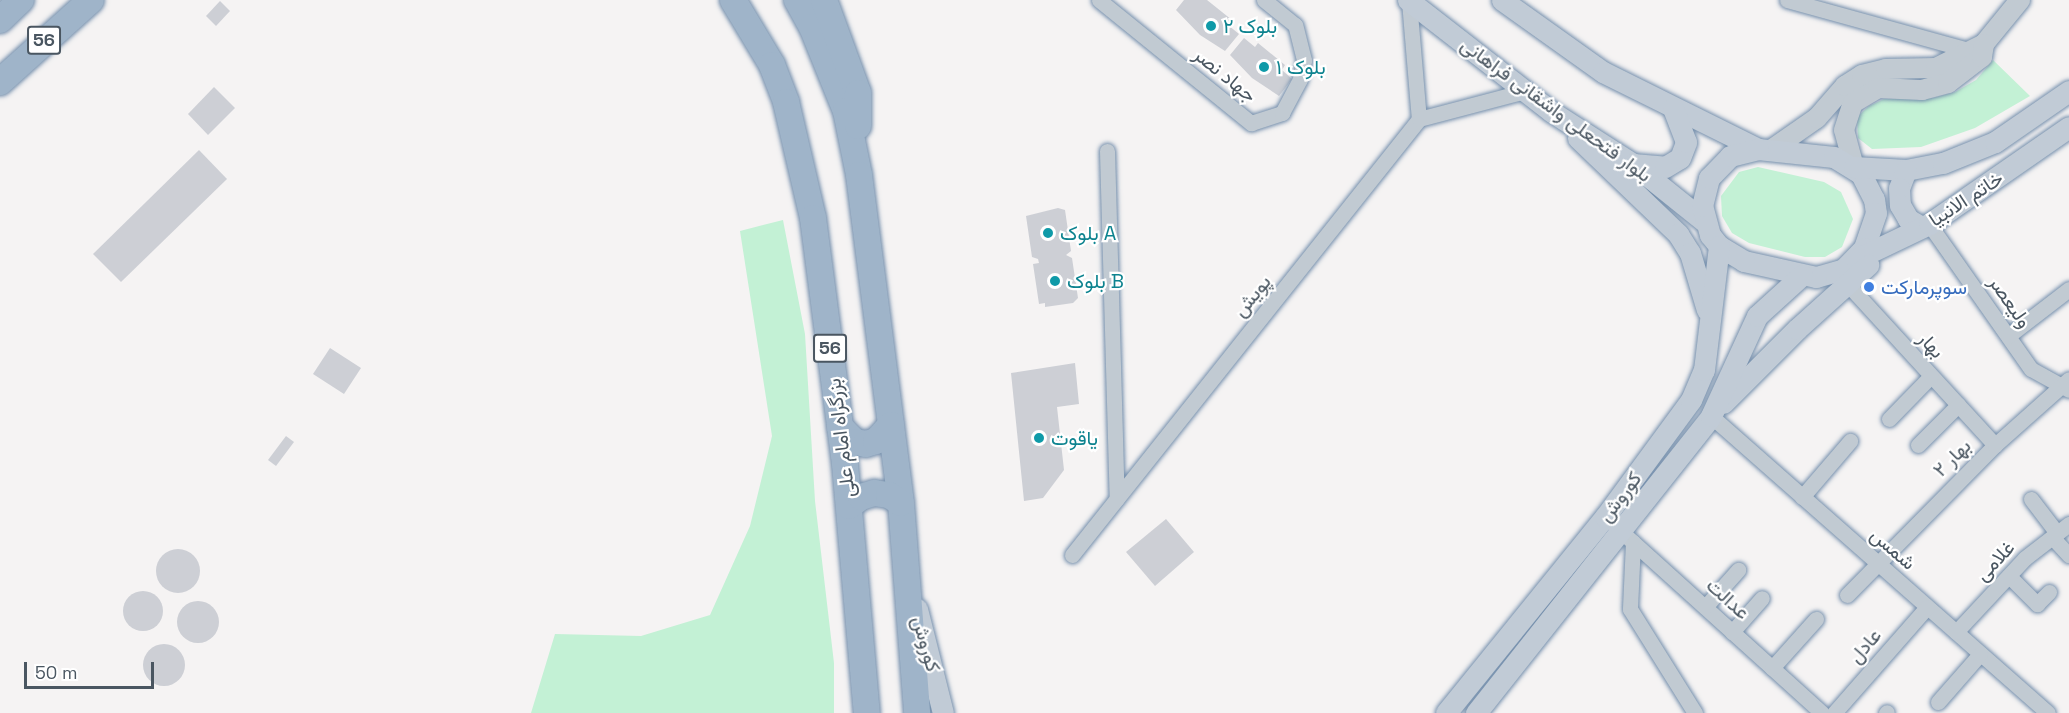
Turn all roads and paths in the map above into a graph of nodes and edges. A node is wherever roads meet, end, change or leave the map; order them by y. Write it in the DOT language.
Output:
graph roads {
  1 [pos="21,0"];
  2 [pos="91,0"];
  3 [pos="733,0"];
  4 [pos="797,0"];
  5 [pos="824,0"];
  6 [pos="1099,0"];
  7 [pos="1264,0"];
  8 [pos="1408,0"];
  9 [pos="1502,0"];
  10 [pos="1786,0"];
  11 [pos="1824,0"];
  12 [pos="2013,2"];
  13 [pos="1841,15"];
  14 [pos="0,20"];
  15 [pos="1977,47"];
  16 [pos="0,82"];
  17 [pos="1525,91"];
  18 [pos="2069,91"];
  19 [pos="1672,108"];
  20 [pos="1552,112"];
  21 [pos="1419,119"];
  22 [pos="2069,127"];
  23 [pos="1765,149"];
  24 [pos="1107,151"];
  25 [pos="1633,164"];
  26 [pos="1854,167"];
  27 [pos="1906,170"];
  28 [pos="859,175"];
  29 [pos="1704,221"];
  30 [pos="1925,226"];
  31 [pos="1893,243"];
  32 [pos="1719,246"];
  33 [pos="1855,260"];
  34 [pos="1802,275"];
  35 [pos="1841,278"];
  36 [pos="2069,289"];
  37 [pos="1710,332"];
  38 [pos="2008,336"];
  39 [pos="1931,376"];
  40 [pos="2066,385"];
  41 [pos="1958,405"];
  42 [pos="1711,416"];
  43 [pos="1889,419"];
  44 [pos="891,425"];
  45 [pos="840,427"];
  46 [pos="1850,441"];
  47 [pos="1918,445"];
  48 [pos="1995,445"];
  49 [pos="1802,497"];
  50 [pos="1117,499"];
  51 [pos="2031,499"];
  52 [pos="901,504"];
  53 [pos="849,506"];
  54 [pos="1605,517"];
  55 [pos="2059,531"];
  56 [pos="1628,537"];
  57 [pos="1072,555"];
  58 [pos="2069,555"];
  59 [pos="1877,562"];
  60 [pos="1738,570"];
  61 [pos="907,575"];
  62 [pos="2009,576"];
  63 [pos="2049,592"];
  64 [pos="1847,595"];
  65 [pos="1762,598"];
  66 [pos="1706,607"];
  67 [pos="1927,607"];
  68 [pos="1816,619"];
  69 [pos="1732,632"];
  70 [pos="1956,632"];
  71 [pos="1980,654"];
  72 [pos="1772,668"];
  73 [pos="1938,702"];
  74 [pos="867,713"];
  75 [pos="917,713"];
  76 [pos="943,713"];
  77 [pos="1446,713"];
  78 [pos="1476,713"];
  79 [pos="1695,713"];
  80 [pos="1822,713"];
  81 [pos="1834,713"];
  82 [pos="2048,713"];
  1 -- 14 [label="highway, 56"];
  2 -- 16 [label="highway, 56"];
  3 -- 45 [label="highway, بزرگراه امام علی / 56"];
  4 -- 28 [label="highway"];
  5 -- 28 [label="highway"];
  6 -- 7 [label="street, جهاد نصر"];
  8 -- 17 [label="main road, بلوار فتحعلی واشقانی فراهانی"];
  8 -- 21 [label="street"];
  9 -- 19 [label="main road"];
  10 -- 13 [label="street"];
  11 -- 13 [label="street"];
  12 -- 15 [label="street"];
  13 -- 15 [label="street"];
  15 -- 23 [label="street"];
  15 -- 26 [label="street"];
  17 -- 20 [label="main road, بلوار فتحعلی واشقانی فراهانی"];
  17 -- 21 [label="street"];
  18 -- 27 [label="main road, خاتم الانبیا"];
  19 -- 23 [label="main road"];
  19 -- 25 [label="main road"];
  20 -- 25 [label="main road, بلوار فتحعلی واشقانی فراهانی"];
  20 -- 37 [label="main road"];
  21 -- 50 [label="street, پویش"];
  22 -- 30 [label="main road, خاتم الانبیا"];
  23 -- 26 [label="main road"];
  23 -- 29 [label="main road"];
  24 -- 50 [label="street"];
  25 -- 29 [label="main road, بلوار فتحعلی واشقانی فراهانی"];
  26 -- 27 [label="main road, خاتم الانبیا"];
  26 -- 33 [label="main road"];
  27 -- 30 [label="main road"];
  28 -- 44 [label="highway"];
  29 -- 32 [label="main road"];
  30 -- 31 [label="main road, خاتم الانبیا"];
  30 -- 38 [label="street, ولیعصر"];
  31 -- 33 [label="main road, خاتم الانبیا"];
  31 -- 35 [label="main road"];
  32 -- 34 [label="main road"];
  32 -- 37 [label="main road, کوروش"];
  33 -- 35 [label="main road"];
  34 -- 35 [label="main road"];
  34 -- 42 [label="main road, کوروش"];
  35 -- 39 [label="street, بهار"];
  35 -- 42 [label="main road"];
  36 -- 38 [label="street"];
  37 -- 54 [label="main road, کوروش"];
  38 -- 40 [label="street, ولیعصر"];
  39 -- 41 [label="street, بهار"];
  39 -- 43 [label="street"];
  40 -- 48 [label="street, بهار ۲"];
  41 -- 47 [label="street"];
  41 -- 48 [label="street, بهار"];
  42 -- 49 [label="street, شمس"];
  42 -- 56 [label="main road, کوروش"];
  44 -- 45 [label="highway"];
  44 -- 52 [label="highway"];
  45 -- 53 [label="highway, بزرگراه امام علی / 56"];
  46 -- 49 [label="street"];
  48 -- 59 [label="street, بهار ۲"];
  49 -- 59 [label="street, شمس"];
  50 -- 57 [label="street, پویش"];
  51 -- 55 [label="street"];
  52 -- 53 [label="highway"];
  52 -- 61 [label="highway"];
  53 -- 74 [label="highway, بزرگراه امام علی / 56"];
  54 -- 56 [label="street, عدالت"];
  54 -- 77 [label="main road, کوروش"];
  55 -- 58 [label="street"];
  55 -- 62 [label="street, غلامی"];
  56 -- 66 [label="street, عدالت"];
  56 -- 78 [label="main road, کوروش"];
  56 -- 79 [label="street"];
  59 -- 64 [label="street, بهار ۲"];
  59 -- 67 [label="street, شمس"];
  60 -- 66 [label="street"];
  61 -- 75 [label="highway"];
  61 -- 76 [label="main road, کوروش"];
  62 -- 63 [label="street"];
  62 -- 70 [label="street, غلامی"];
  65 -- 69 [label="street"];
  66 -- 69 [label="street, عدالت"];
  67 -- 70 [label="street, شمس"];
  67 -- 81 [label="street, عادل"];
  68 -- 72 [label="street"];
  69 -- 72 [label="street, عدالت"];
  70 -- 71 [label="street, شمس"];
  71 -- 73 [label="street"];
  71 -- 82 [label="street, شمس"];
  72 -- 80 [label="street, عدالت"];
}
